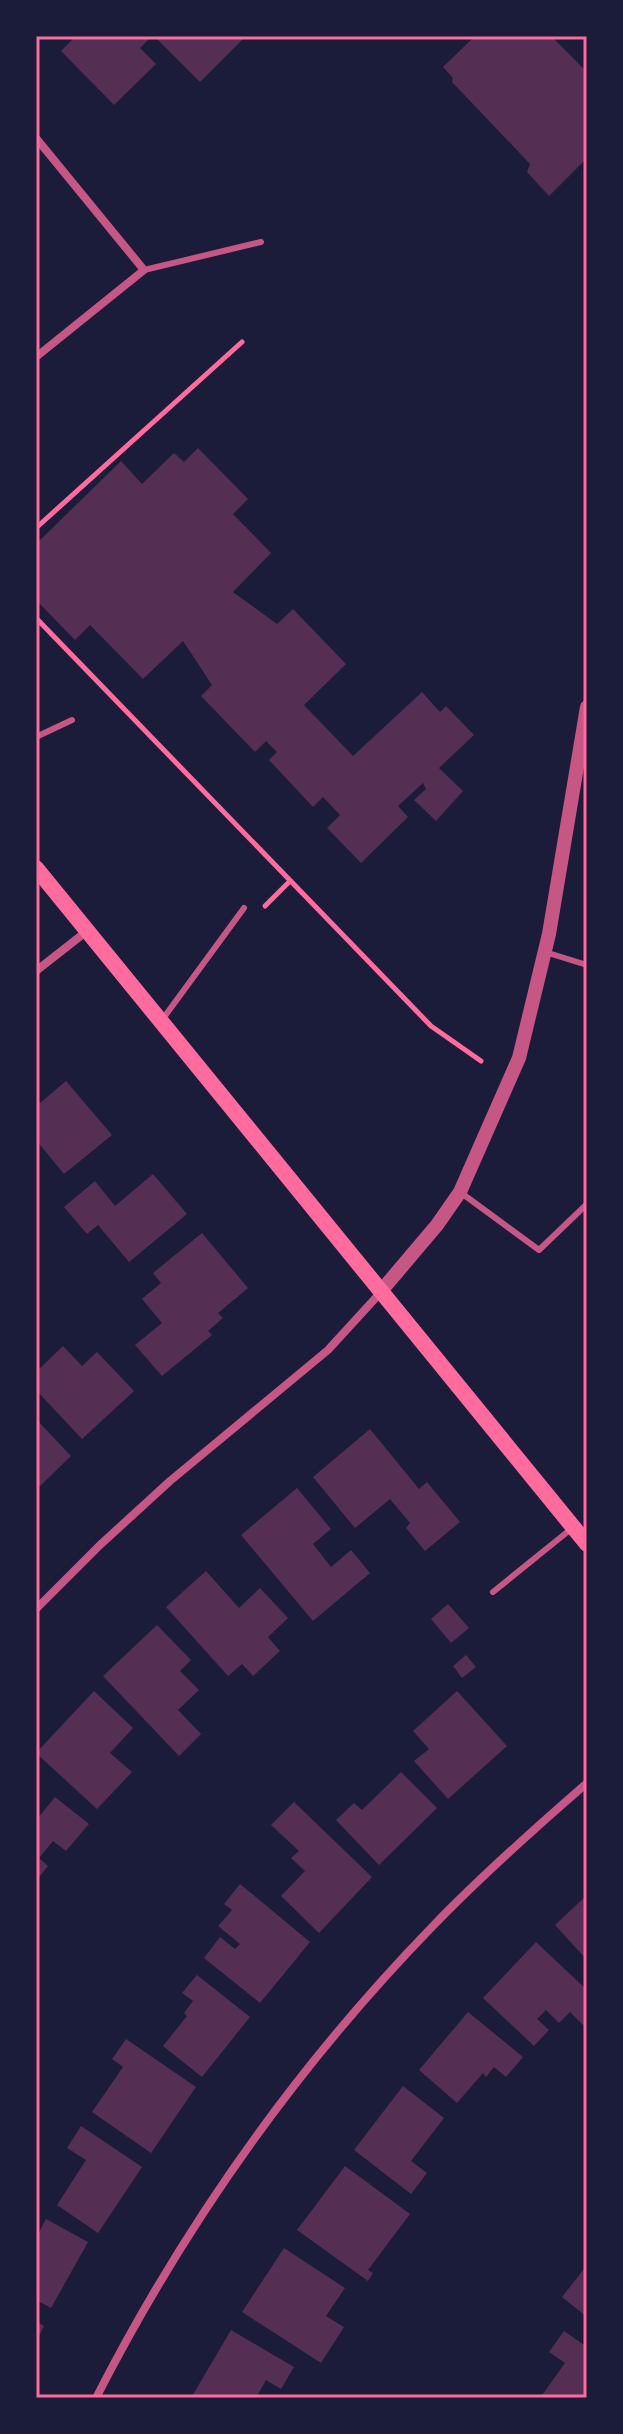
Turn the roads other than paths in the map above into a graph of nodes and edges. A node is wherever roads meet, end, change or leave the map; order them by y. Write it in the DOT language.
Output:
graph roads {
  1 [pos="36,138"];
  2 [pos="261,242"];
  3 [pos="144,270"];
  4 [pos="36,357"];
  5 [pos="587,707"];
  6 [pos="72,720"];
  7 [pos="36,737"];
  8 [pos="580,784"];
  9 [pos="36,868"];
  10 [pos="244,908"];
  11 [pos="88,930"];
  12 [pos="545,952"];
  13 [pos="587,965"];
  14 [pos="36,971"];
  15 [pos="162,1020"];
  16 [pos="460,1192"];
  17 [pos="587,1204"];
  18 [pos="382,1290"];
  19 [pos="573,1527"];
  20 [pos="587,1544"];
  21 [pos="493,1592"];
  22 [pos="36,1609"];
  23 [pos="587,1783"];
  24 [pos="96,2398"];
  1 -- 3 [label="street"];
  2 -- 3 [label="lane"];
  3 -- 4 [label="street"];
  5 -- 8 [label="street"];
  6 -- 7 [label="lane"];
  8 -- 12 [label="street"];
  9 -- 11 [label="main road"];
  10 -- 15 [label="lane"];
  11 -- 14 [label="street"];
  11 -- 15 [label="main road"];
  12 -- 13 [label="lane"];
  12 -- 16 [label="street"];
  15 -- 18 [label="main road"];
  16 -- 17 [label="lane"];
  16 -- 18 [label="street"];
  18 -- 19 [label="main road"];
  18 -- 22 [label="street"];
  19 -- 20 [label="main road"];
  19 -- 21 [label="lane"];
  23 -- 24 [label="street"];
}
